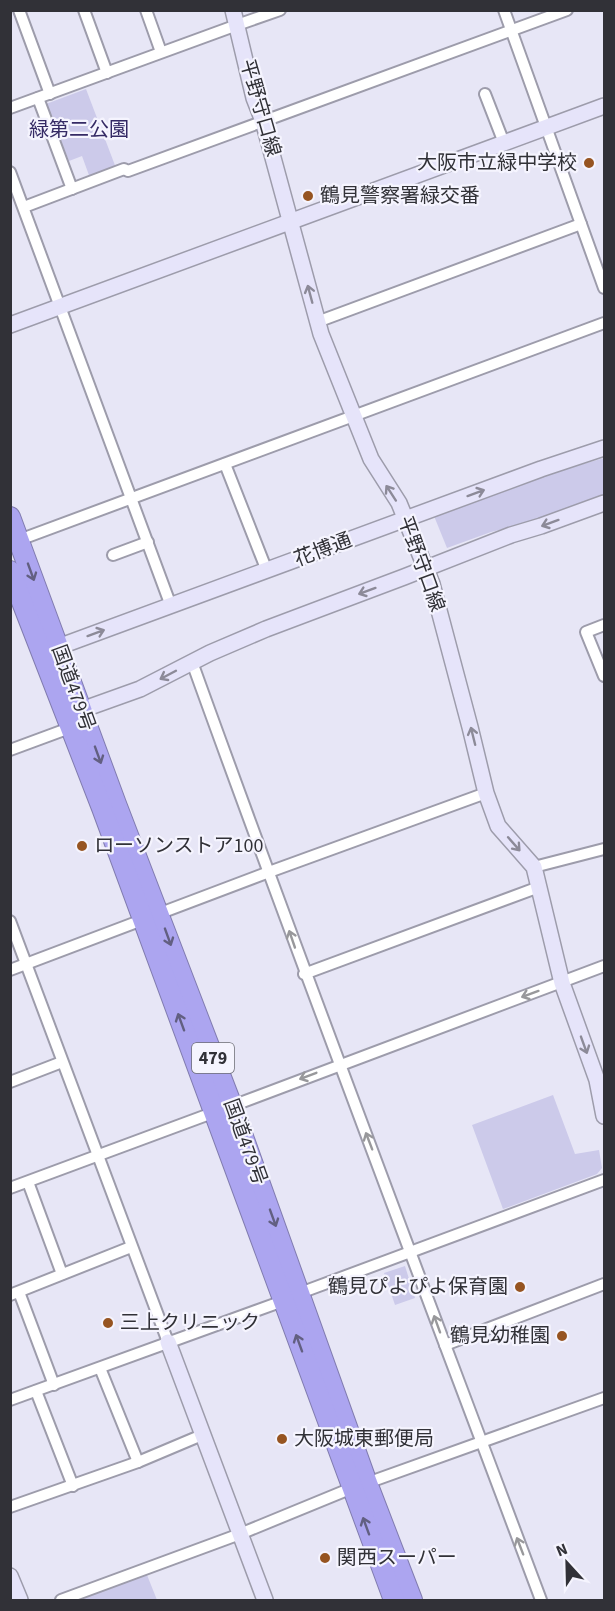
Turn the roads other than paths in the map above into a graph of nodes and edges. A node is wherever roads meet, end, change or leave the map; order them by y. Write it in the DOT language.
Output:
graph roads {
  1 [pos="19,10"];
  2 [pos="84,10"];
  3 [pos="146,10"];
  4 [pos="280,10"];
  5 [pos="504,10"];
  6 [pos="567,10"];
  7 [pos="235,18"];
  8 [pos="511,31"];
  9 [pos="161,52"];
  10 [pos="107,73"];
  11 [pos="50,94"];
  12 [pos="485,94"];
  13 [pos="38,98"];
  14 [pos="604,106"];
  15 [pos="10,108"];
  16 [pos="263,121"];
  17 [pos="546,128"];
  18 [pos="504,143"];
  19 [pos="10,172"];
  20 [pos="72,189"];
  21 [pos="24,207"];
  22 [pos="291,221"];
  23 [pos="581,225"];
  24 [pos="604,288"];
  25 [pos="60,307"];
  26 [pos="317,322"];
  27 [pos="604,323"];
  28 [pos="10,325"];
  29 [pos="352,416"];
  30 [pos="604,448"];
  31 [pos="225,464"];
  32 [pos="131,498"];
  33 [pos="604,503"];
  34 [pos="10,518"];
  35 [pos="406,519"];
  36 [pos="19,540"];
  37 [pos="148,542"];
  38 [pos="113,555"];
  39 [pos="425,569"];
  40 [pos="10,571"];
  41 [pos="267,571"];
  42 [pos="171,606"];
  43 [pos="604,625"];
  44 [pos="50,650"];
  45 [pos="192,662"];
  46 [pos="604,676"];
  47 [pos="76,718"];
  48 [pos="10,750"];
  49 [pos="486,793"];
  50 [pos="604,849"];
  51 [pos="534,867"];
  52 [pos="269,872"];
  53 [pos="539,887"];
  54 [pos="151,917"];
  55 [pos="10,921"];
  56 [pos="27,964"];
  57 [pos="604,966"];
  58 [pos="10,970"];
  59 [pos="304,974"];
  60 [pos="562,983"];
  61 [pos="62,1062"];
  62 [pos="340,1064"];
  63 [pos="10,1082"];
  64 [pos="603,1095"];
  65 [pos="223,1109"];
  66 [pos="604,1116"];
  67 [pos="97,1155"];
  68 [pos="604,1180"];
  69 [pos="28,1182"];
  70 [pos="10,1188"];
  71 [pos="131,1247"];
  72 [pos="410,1251"];
  73 [pos="62,1274"];
  74 [pos="604,1284"];
  75 [pos="15,1293"];
  76 [pos="292,1297"];
  77 [pos="168,1342"];
  78 [pos="445,1345"];
  79 [pos="100,1368"];
  80 [pos="54,1385"];
  81 [pos="36,1391"];
  82 [pos="604,1398"];
  83 [pos="10,1400"];
  84 [pos="202,1435"];
  85 [pos="480,1443"];
  86 [pos="138,1462"];
  87 [pos="73,1486"];
  88 [pos="360,1486"];
  89 [pos="10,1507"];
  90 [pos="240,1533"];
  91 [pos="10,1576"];
  92 [pos="20,1600"];
  93 [pos="61,1600"];
  94 [pos="265,1600"];
  95 [pos="394,1600"];
  96 [pos="412,1600"];
  97 [pos="541,1600"];
  1 -- 11 [label="street"];
  2 -- 10 [label="street"];
  3 -- 9 [label="street"];
  4 -- 7 [label="street"];
  5 -- 8 [label="street"];
  6 -- 8 [label="street"];
  7 -- 9 [label="street"];
  7 -- 16 [label="street, 平野守口線"];
  8 -- 16 [label="street"];
  8 -- 17 [label="street"];
  9 -- 10 [label="street"];
  10 -- 11 [label="street"];
  11 -- 13 [label="street"];
  12 -- 18 [label="street"];
  13 -- 15 [label="street"];
  13 -- 20 [label="street"];
  14 -- 17 [label="street"];
  16 -- 20 [label="street"];
  16 -- 22 [label="street, 平野守口線"];
  17 -- 18 [label="street"];
  17 -- 23 [label="street"];
  18 -- 22 [label="street"];
  19 -- 21 [label="street"];
  20 -- 21 [label="street"];
  21 -- 25 [label="street"];
  22 -- 25 [label="street"];
  26 -- 22 [label="street, 平野守口線, one-way"];
  23 -- 24 [label="street"];
  23 -- 26 [label="street"];
  25 -- 28 [label="street"];
  25 -- 32 [label="street"];
  26 -- 29 [label="street, 平野守口線"];
  27 -- 29 [label="street"];
  29 -- 31 [label="street"];
  35 -- 29 [label="street, 平野守口線, one-way"];
  35 -- 30 [label="street, 花博通, one-way"];
  31 -- 32 [label="street"];
  31 -- 41 [label="street"];
  32 -- 36 [label="street"];
  32 -- 37 [label="street"];
  33 -- 39 [label="street, one-way"];
  34 -- 36 [label="highway, 国道479号 / 479"];
  35 -- 39 [label="street, 平野守口線"];
  35 -- 41 [label="street, 花博通"];
  36 -- 44 [label="highway, 国道479号 / 479, one-way"];
  37 -- 38 [label="street"];
  37 -- 42 [label="street"];
  39 -- 45 [label="street, one-way"];
  49 -- 39 [label="street, 平野守口線, one-way"];
  40 -- 44 [label="highway, 国道479号 / 479"];
  41 -- 42 [label="street, 花博通"];
  44 -- 42 [label="street, 花博通, one-way"];
  43 -- 46 [label="street"];
  44 -- 47 [label="highway, 国道479号 / 479"];
  45 -- 47 [label="street, one-way"];
  45 -- 52 [label="street"];
  47 -- 48 [label="street"];
  47 -- 54 [label="highway, 国道479号 / 479"];
  49 -- 51 [label="street, 平野守口線, one-way"];
  49 -- 52 [label="street"];
  50 -- 51 [label="street"];
  51 -- 53 [label="street, 平野守口線"];
  52 -- 54 [label="street"];
  59 -- 52 [label="street, one-way"];
  53 -- 59 [label="street"];
  53 -- 60 [label="street, 平野守口線"];
  54 -- 56 [label="street"];
  54 -- 65 [label="highway, 国道479号 / 479"];
  55 -- 56 [label="street"];
  56 -- 58 [label="street"];
  56 -- 61 [label="street"];
  57 -- 60 [label="street"];
  59 -- 62 [label="street"];
  60 -- 62 [label="street, one-way"];
  60 -- 64 [label="street, 平野守口線, one-way"];
  61 -- 63 [label="street"];
  61 -- 67 [label="street"];
  62 -- 65 [label="street, one-way"];
  72 -- 62 [label="street, one-way"];
  64 -- 66 [label="street, 平野守口線"];
  65 -- 67 [label="street"];
  65 -- 76 [label="highway, 国道479号 / 479"];
  67 -- 69 [label="street"];
  67 -- 71 [label="street"];
  68 -- 72 [label="street"];
  69 -- 70 [label="street"];
  69 -- 73 [label="street"];
  71 -- 73 [label="street"];
  71 -- 77 [label="street"];
  72 -- 76 [label="street"];
  78 -- 72 [label="street, one-way"];
  73 -- 75 [label="street"];
  74 -- 78 [label="street"];
  75 -- 80 [label="street"];
  76 -- 77 [label="street"];
  76 -- 88 [label="highway, 国道479号 / 479"];
  77 -- 79 [label="street"];
  77 -- 84 [label="street"];
  78 -- 85 [label="street"];
  79 -- 80 [label="street"];
  79 -- 86 [label="street"];
  80 -- 81 [label="street"];
  81 -- 83 [label="street"];
  81 -- 87 [label="street"];
  82 -- 85 [label="street"];
  84 -- 86 [label="street"];
  84 -- 90 [label="street"];
  85 -- 88 [label="street"];
  97 -- 85 [label="street, one-way"];
  86 -- 87 [label="street"];
  87 -- 89 [label="street"];
  88 -- 90 [label="street"];
  95 -- 88 [label="highway, 国道479号 / 479, one-way"];
  88 -- 96 [label="highway, 国道479号 / 479"];
  90 -- 93 [label="street"];
  90 -- 94 [label="street"];
  91 -- 92 [label="street"];
}
